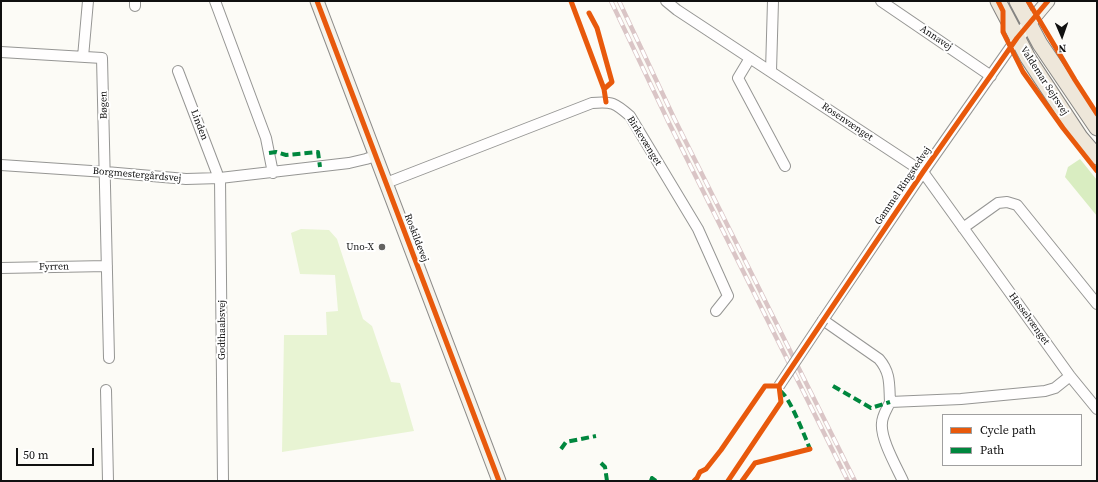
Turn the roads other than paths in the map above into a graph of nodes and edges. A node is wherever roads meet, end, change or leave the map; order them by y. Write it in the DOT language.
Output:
graph roads {
  1 [pos="88,1"];
  2 [pos="215,1"];
  3 [pos="317,1"];
  4 [pos="666,1"];
  5 [pos="772,1"];
  6 [pos="881,1"];
  7 [pos="998,1"];
  8 [pos="1017,1"];
  9 [pos="1048,1"];
  10 [pos="1028,22"];
  11 [pos="1017,38"];
  12 [pos="1,52"];
  13 [pos="83,57"];
  14 [pos="750,58"];
  15 [pos="178,71"];
  16 [pos="771,71"];
  17 [pos="991,76"];
  18 [pos="1097,128"];
  19 [pos="376,156"];
  20 [pos="1097,157"];
  21 [pos="1,165"];
  22 [pos="785,166"];
  23 [pos="106,172"];
  24 [pos="923,172"];
  25 [pos="273,173"];
  26 [pos="219,178"];
  27 [pos="386,183"];
  28 [pos="963,228"];
  29 [pos="108,266"];
  30 [pos="1,268"];
  31 [pos="1097,304"];
  32 [pos="716,311"];
  33 [pos="823,320"];
  34 [pos="109,358"];
  35 [pos="1070,376"];
  36 [pos="779,386"];
  37 [pos="106,390"];
  38 [pos="890,402"];
  39 [pos="1097,409"];
  40 [pos="108,481"];
  41 [pos="223,481"];
  42 [pos="499,481"];
  43 [pos="903,481"];
  1 -- 13 [label="street"];
  2 -- 25 [label="street"];
  3 -- 19 [label="street, Roskildevej"];
  4 -- 14 [label="street, Rosenvænget"];
  5 -- 16 [label="street"];
  6 -- 17 [label="street, Annavej"];
  7 -- 11 [label="main road, Valdemar Sejrsvej"];
  8 -- 10 [label="main road, Valdemar Sejrsvej"];
  9 -- 10 [label="street, Gammel Ringstedvej"];
  10 -- 11 [label="street, Gammel Ringstedvej"];
  10 -- 18 [label="main road, Valdemar Sejrsvej"];
  11 -- 17 [label="street, Gammel Ringstedvej"];
  11 -- 20 [label="main road, Valdemar Sejrsvej"];
  12 -- 13 [label="street, Bøgen"];
  13 -- 23 [label="street, Bøgen"];
  14 -- 16 [label="street, Rosenvænget"];
  14 -- 22 [label="street"];
  15 -- 26 [label="street, Linden"];
  16 -- 24 [label="street, Rosenvænget"];
  17 -- 24 [label="street, Gammel Ringstedvej"];
  19 -- 25 [label="street, Borgmestergårdsvej"];
  19 -- 27 [label="street, Roskildevej"];
  21 -- 23 [label="street, Borgmestergårdsvej"];
  23 -- 26 [label="street, Borgmestergårdsvej"];
  23 -- 29 [label="street"];
  24 -- 28 [label="street, Hasselvænget"];
  24 -- 33 [label="street, Gammel Ringstedvej"];
  25 -- 26 [label="street, Borgmestergårdsvej"];
  26 -- 41 [label="street, Godthaabsvej"];
  27 -- 32 [label="street, Birkevænget"];
  27 -- 42 [label="street, Roskildevej"];
  28 -- 31 [label="street"];
  28 -- 35 [label="street, Hasselvænget"];
  29 -- 30 [label="street, Fyrren"];
  29 -- 34 [label="street"];
  33 -- 36 [label="street, Gammel Ringstedvej, bridge"];
  33 -- 38 [label="street"];
  35 -- 38 [label="street"];
  35 -- 39 [label="street, Hasselvænget"];
  37 -- 40 [label="street"];
  38 -- 43 [label="street"];
}
